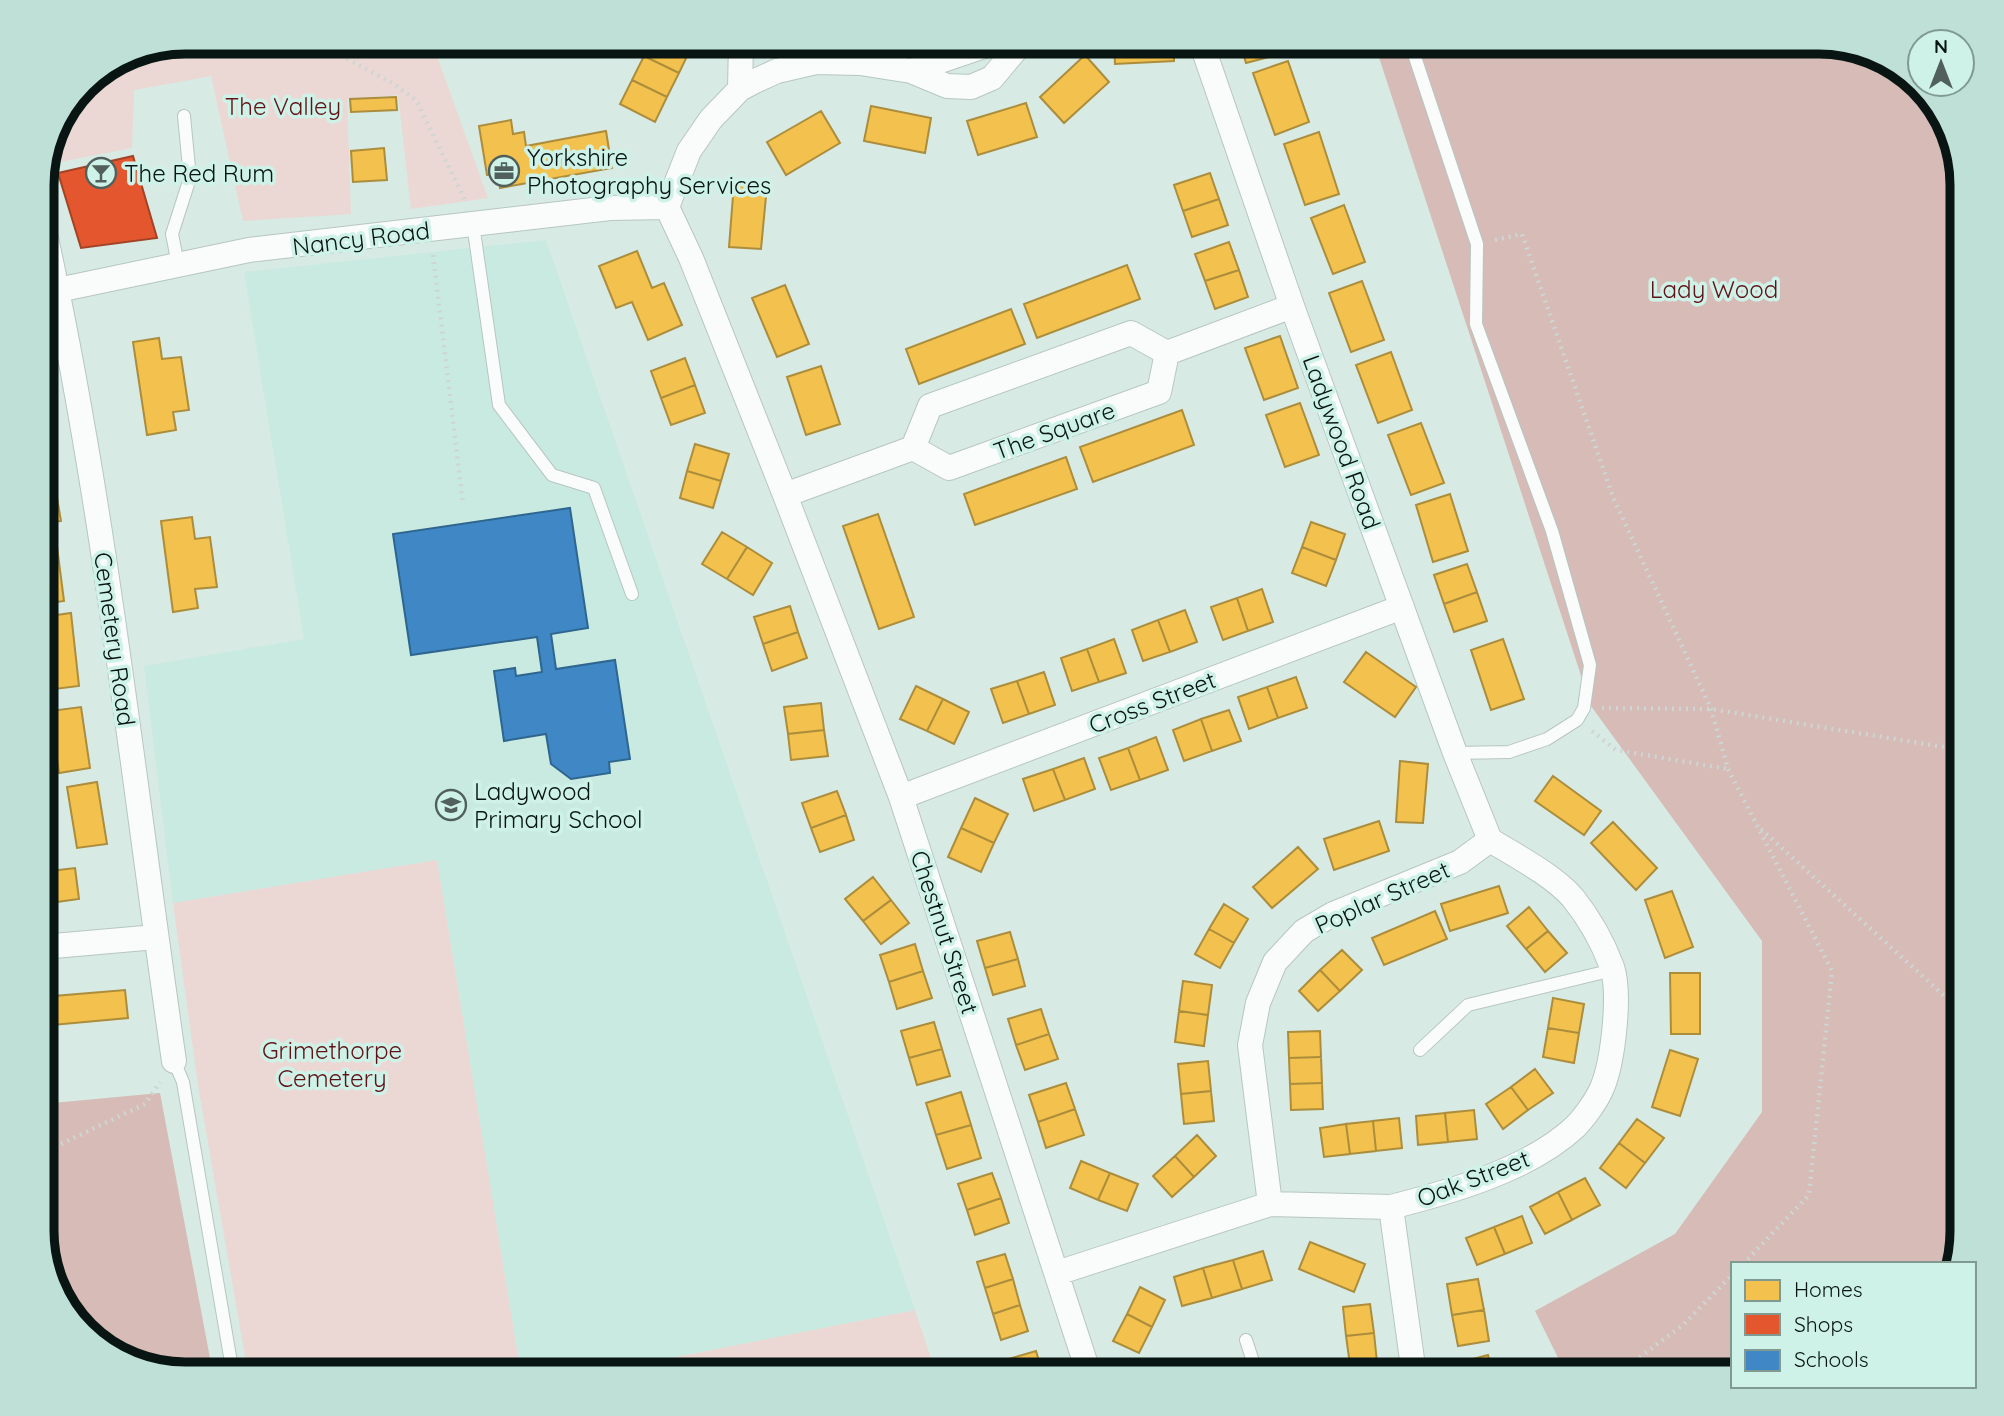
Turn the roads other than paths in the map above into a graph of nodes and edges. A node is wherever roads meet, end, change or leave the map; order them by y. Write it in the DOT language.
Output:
graph roads {
  1 [pos="741,54"];
  2 [pos="807,54"];
  3 [pos="819,54"];
  4 [pos="960,54"];
  5 [pos="996,54"];
  6 [pos="1013,54"];
  7 [pos="1205,54"];
  8 [pos="1414,54"];
  9 [pos="1001,69"];
  10 [pos="911,71"];
  11 [pos="740,89"];
  12 [pos="184,117"];
  13 [pos="667,207"];
  14 [pos="473,224"];
  15 [pos="178,264"];
  16 [pos="55,306"];
  17 [pos="1292,306"];
  18 [pos="55,311"];
  19 [pos="1167,353"];
  20 [pos="913,448"];
  21 [pos="785,495"];
  22 [pos="632,594"];
  23 [pos="1402,607"];
  24 [pos="1455,753"];
  25 [pos="901,797"];
  26 [pos="1490,840"];
  27 [pos="156,937"];
  28 [pos="55,946"];
  29 [pos="1613,970"];
  30 [pos="1420,1050"];
  31 [pos="174,1061"];
  32 [pos="1270,1204"];
  33 [pos="1391,1207"];
  34 [pos="1057,1272"];
  35 [pos="1245,1340"];
  36 [pos="231,1362"];
  37 [pos="1085,1362"];
  38 [pos="1253,1362"];
  39 [pos="1411,1362"];
  1 -- 11 [label="street"];
  2 -- 11 [label="street"];
  3 -- 10 [label="street"];
  4 -- 10 [label="street"];
  5 -- 9 [label="lane"];
  6 -- 9 [label="street"];
  7 -- 17 [label="street, Ladywood Road"];
  8 -- 24 [label="lane"];
  9 -- 10 [label="street"];
  11 -- 13 [label="street"];
  12 -- 15 [label="lane"];
  13 -- 14 [label="street, Nancy Road"];
  13 -- 21 [label="street"];
  14 -- 15 [label="street, Nancy Road"];
  14 -- 22 [label="lane"];
  15 -- 16 [label="street, Nancy Road"];
  17 -- 19 [label="street"];
  17 -- 23 [label="street, Ladywood Road"];
  18 -- 27 [label="street, Cemetery Road"];
  19 -- 20 [label="street"];
  19 -- 20 [label="street, The Square"];
  20 -- 21 [label="street"];
  21 -- 25 [label="street, Chestnut Street"];
  23 -- 24 [label="street, Ladywood Road"];
  23 -- 25 [label="street, Cross Street"];
  24 -- 26 [label="street, Ladywood Road"];
  25 -- 34 [label="street, Chestnut Street"];
  26 -- 29 [label="street, Oak Street"];
  26 -- 32 [label="street, Poplar Street"];
  27 -- 28 [label="street"];
  27 -- 31 [label="street, Cemetery Road"];
  29 -- 30 [label="lane"];
  29 -- 33 [label="street, Oak Street"];
  31 -- 36 [label="lane"];
  32 -- 33 [label="street"];
  32 -- 34 [label="street"];
  33 -- 39 [label="street, Oak Street"];
  34 -- 37 [label="street, Chestnut Street"];
  35 -- 38 [label="lane"];
}
